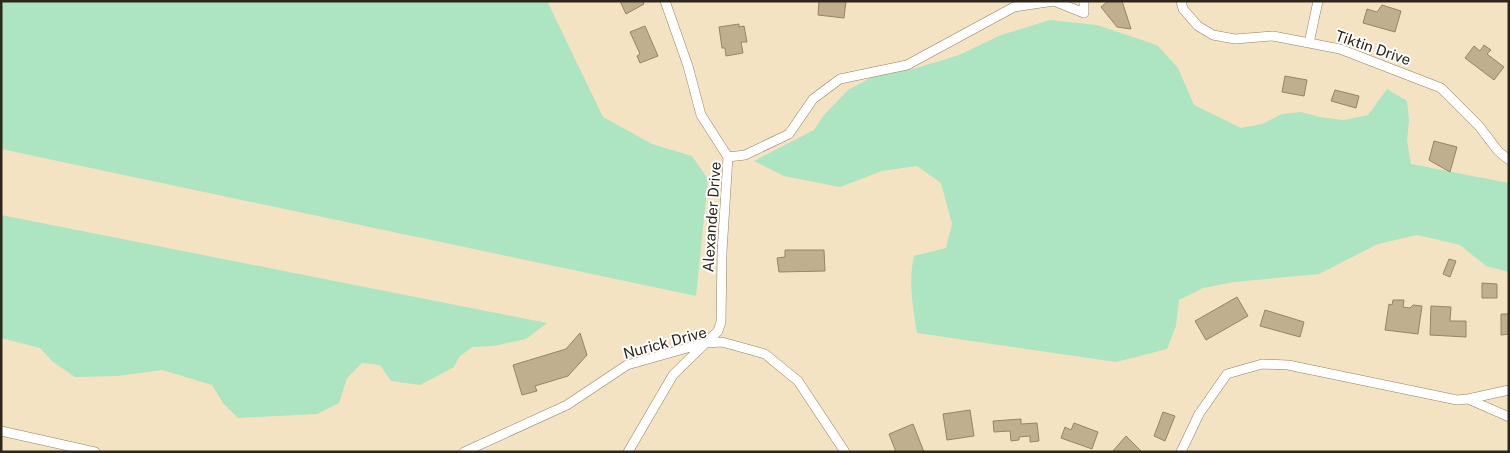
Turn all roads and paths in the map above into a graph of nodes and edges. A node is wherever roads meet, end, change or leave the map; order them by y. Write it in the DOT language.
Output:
graph roads {
  1 [pos="666,1"];
  2 [pos="1084,1"];
  3 [pos="1181,1"];
  4 [pos="1318,1"];
  5 [pos="1309,43"];
  6 [pos="728,157"];
  7 [pos="1509,160"];
  8 [pos="705,343"];
  9 [pos="1509,390"];
  10 [pos="1468,399"];
  11 [pos="1509,417"];
  12 [pos="1,431"];
  13 [pos="95,452"];
  14 [pos="464,452"];
  15 [pos="628,452"];
  16 [pos="845,452"];
  17 [pos="1181,452"];
  1 -- 6 [label="street"];
  2 -- 6 [label="street, Alexander Drive"];
  3 -- 5 [label="street, Tiktin Drive"];
  4 -- 5 [label="street"];
  5 -- 7 [label="street, Tiktin Drive"];
  6 -- 8 [label="street, Alexander Drive"];
  8 -- 14 [label="street, Nurick Drive"];
  8 -- 15 [label="street, Alexander Drive"];
  8 -- 16 [label="street, Nurick Drive"];
  9 -- 10 [label="street"];
  10 -- 11 [label="street"];
  10 -- 17 [label="street"];
  12 -- 13 [label="street"];
}
